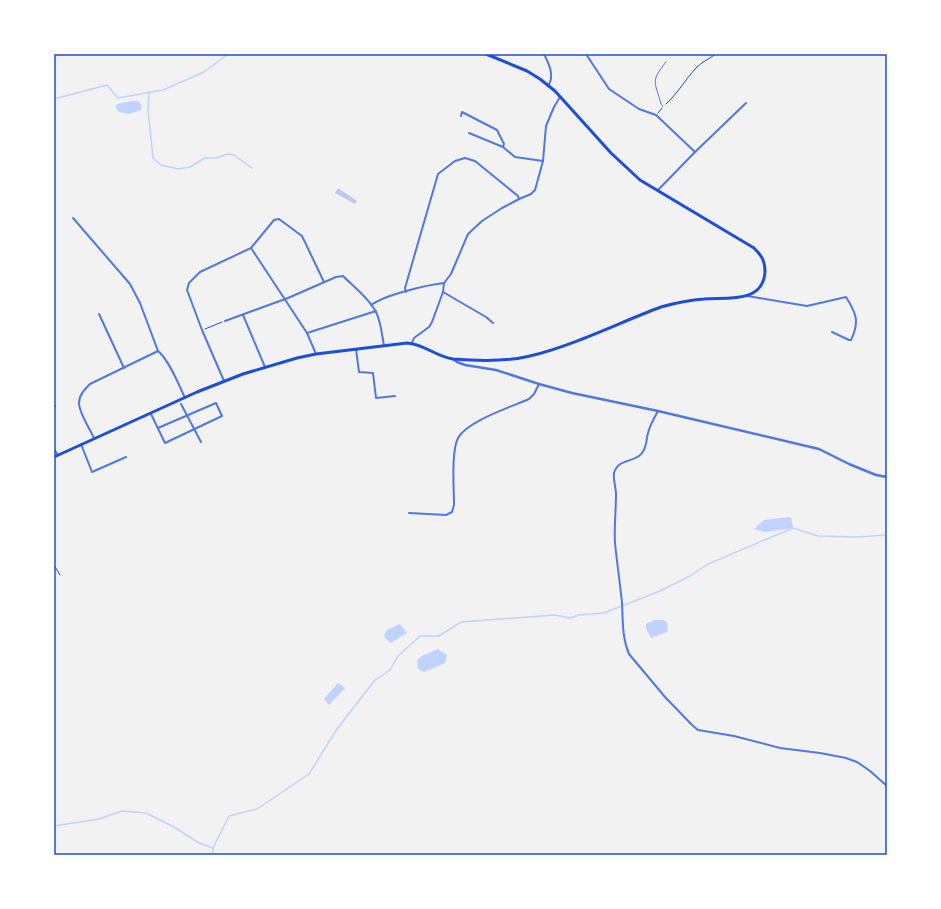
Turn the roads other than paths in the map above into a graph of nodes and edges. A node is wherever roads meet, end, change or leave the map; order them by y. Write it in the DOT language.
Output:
graph roads {
  1 [pos="486,54"];
  2 [pos="544,54"];
  3 [pos="586,54"];
  4 [pos="666,62"];
  5 [pos="548,86"];
  6 [pos="560,97"];
  7 [pos="746,103"];
  8 [pos="663,106"];
  9 [pos="461,116"];
  10 [pos="469,133"];
  11 [pos="503,147"];
  12 [pos="695,152"];
  13 [pos="543,161"];
  14 [pos="658,190"];
  15 [pos="519,199"];
  16 [pos="73,218"];
  17 [pos="251,248"];
  18 [pos="324,282"];
  19 [pos="444,283"];
  20 [pos="406,292"];
  21 [pos="443,292"];
  22 [pos="747,296"];
  23 [pos="285,299"];
  24 [pos="371,305"];
  25 [pos="376,312"];
  26 [pos="99,314"];
  27 [pos="243,315"];
  28 [pos="225,321"];
  29 [pos="493,323"];
  30 [pos="832,332"];
  31 [pos="307,333"];
  32 [pos="412,344"];
  33 [pos="384,346"];
  34 [pos="356,349"];
  35 [pos="158,351"];
  36 [pos="316,354"];
  37 [pos="453,359"];
  38 [pos="265,367"];
  39 [pos="124,368"];
  40 [pos="224,381"];
  41 [pos="539,384"];
  42 [pos="395,396"];
  43 [pos="185,398"];
  44 [pos="181,404"];
  45 [pos="658,411"];
  46 [pos="151,413"];
  47 [pos="187,415"];
  48 [pos="158,428"];
  49 [pos="194,429"];
  50 [pos="94,438"];
  51 [pos="201,442"];
  52 [pos="81,444"];
  53 [pos="54,449"];
  54 [pos="58,455"];
  55 [pos="54,457"];
  56 [pos="126,457"];
  57 [pos="887,477"];
  58 [pos="409,513"];
  59 [pos="887,786"];
  1 -- 5 [label="main road"];
  2 -- 5 [label="street"];
  3 -- 12 [label="street"];
  4 -- 8 [label="lane"];
  5 -- 6 [label="main road"];
  6 -- 13 [label="street"];
  6 -- 14 [label="main road"];
  7 -- 12 [label="street"];
  9 -- 11 [label="street"];
  10 -- 11 [label="street"];
  11 -- 13 [label="street"];
  12 -- 14 [label="street"];
  13 -- 15 [label="street"];
  14 -- 22 [label="main road"];
  15 -- 19 [label="street"];
  15 -- 20 [label="street"];
  16 -- 35 [label="street"];
  17 -- 18 [label="street"];
  17 -- 23 [label="street"];
  17 -- 40 [label="street"];
  18 -- 23 [label="street"];
  18 -- 24 [label="street"];
  19 -- 20 [label="street"];
  19 -- 21 [label="street"];
  20 -- 24 [label="street"];
  21 -- 29 [label="street"];
  21 -- 32 [label="street"];
  22 -- 30 [label="street"];
  22 -- 37 [label="main road"];
  23 -- 27 [label="street"];
  23 -- 31 [label="street"];
  24 -- 25 [label="street"];
  25 -- 31 [label="street"];
  25 -- 33 [label="street"];
  26 -- 39 [label="street"];
  27 -- 28 [label="street"];
  27 -- 38 [label="street"];
  31 -- 36 [label="street"];
  32 -- 33 [label="main road"];
  32 -- 37 [label="main road"];
  33 -- 34 [label="main road"];
  34 -- 36 [label="main road"];
  34 -- 42 [label="street"];
  35 -- 39 [label="street"];
  35 -- 43 [label="street"];
  36 -- 38 [label="main road"];
  37 -- 41 [label="street"];
  38 -- 40 [label="main road"];
  39 -- 50 [label="street"];
  40 -- 43 [label="main road"];
  41 -- 45 [label="street"];
  41 -- 58 [label="street"];
  43 -- 46 [label="main road"];
  44 -- 47 [label="street"];
  45 -- 57 [label="street"];
  45 -- 59 [label="street"];
  46 -- 48 [label="street"];
  46 -- 50 [label="main road"];
  47 -- 48 [label="street"];
  47 -- 49 [label="street"];
  47 -- 49 [label="street"];
  48 -- 49 [label="street"];
  49 -- 51 [label="street"];
  50 -- 52 [label="main road"];
  52 -- 54 [label="main road"];
  52 -- 56 [label="street"];
  53 -- 54 [label="street"];
  54 -- 55 [label="main road"];
}
